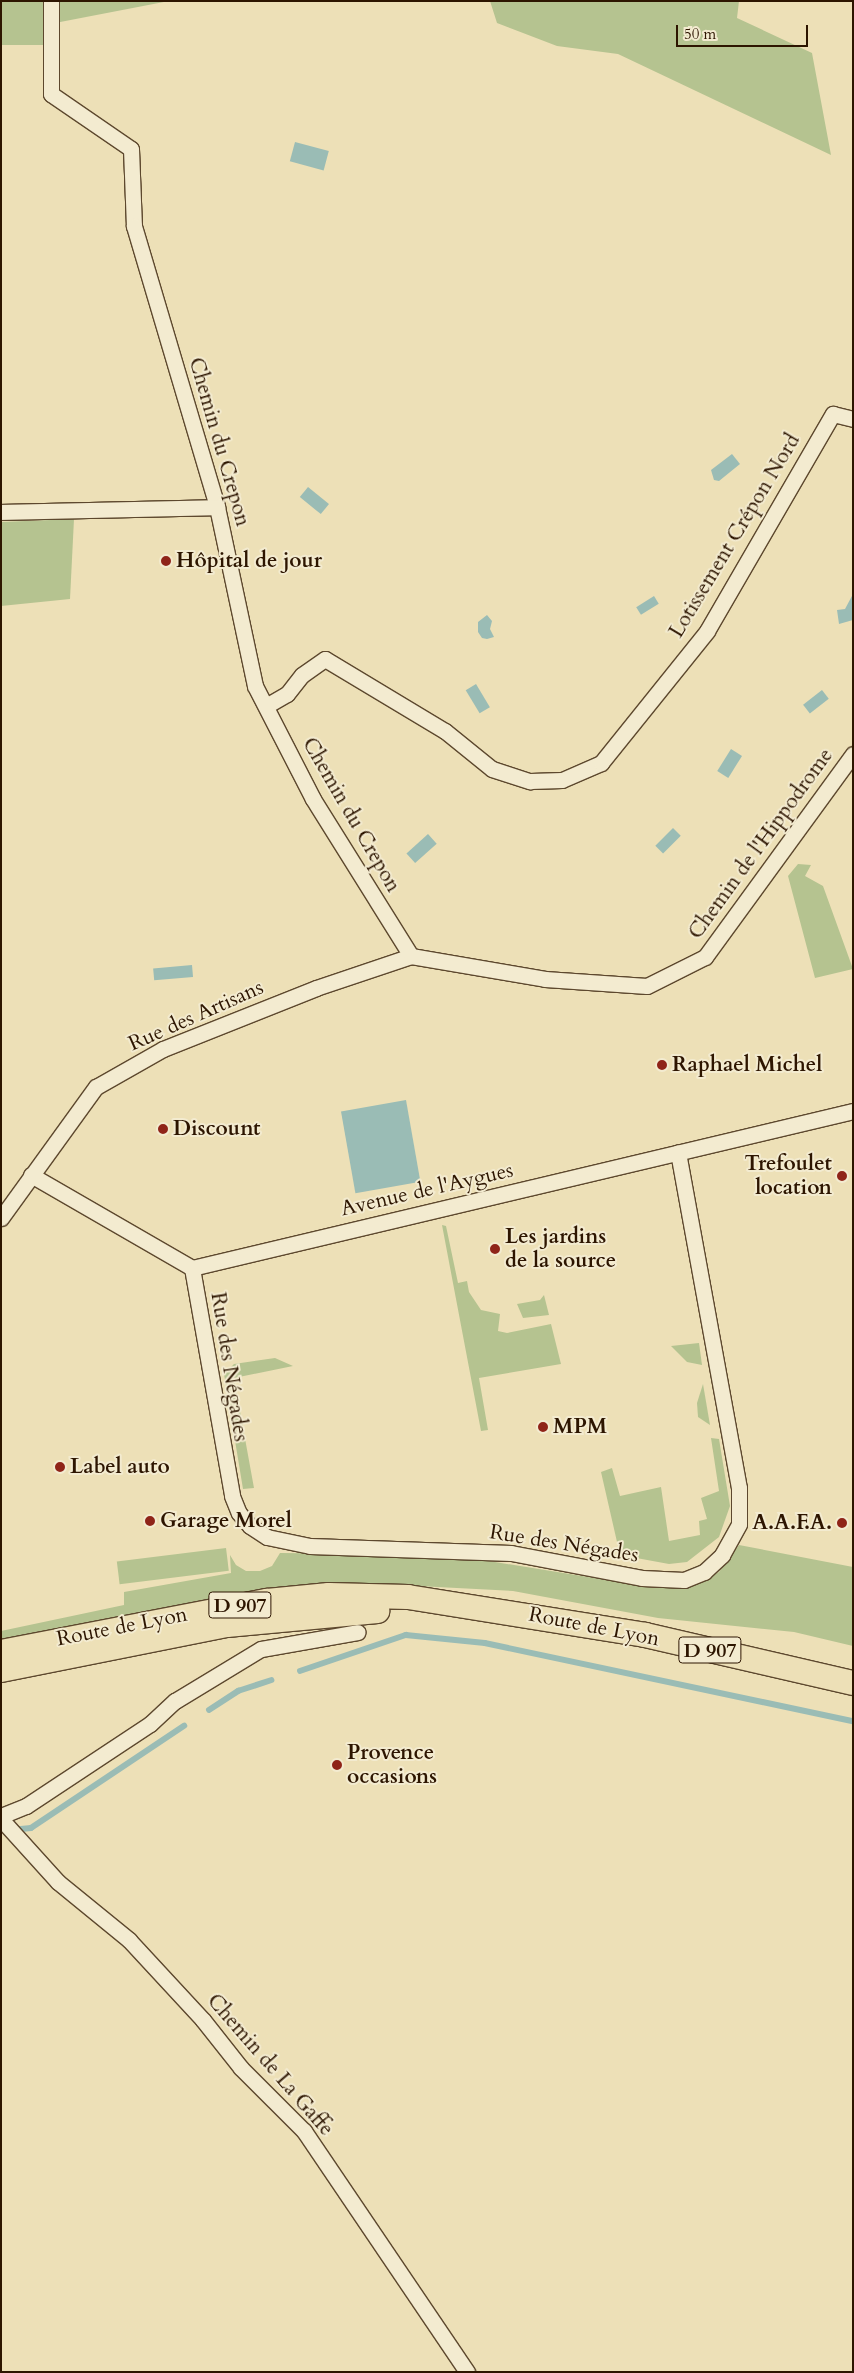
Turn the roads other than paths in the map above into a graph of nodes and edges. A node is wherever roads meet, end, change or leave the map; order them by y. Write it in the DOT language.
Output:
graph roads {
  1 [pos="50,1"];
  2 [pos="853,419"];
  3 [pos="217,507"];
  4 [pos="1,512"];
  5 [pos="266,706"];
  6 [pos="853,754"];
  7 [pos="411,956"];
  8 [pos="853,1111"];
  9 [pos="678,1152"];
  10 [pos="31,1176"];
  11 [pos="1,1218"];
  12 [pos="192,1268"];
  13 [pos="482,1606"];
  14 [pos="358,1632"];
  15 [pos="1,1652"];
  16 [pos="1,1670"];
  17 [pos="853,1683"];
  18 [pos="1,1817"];
  19 [pos="467,2372"];
  1 -- 3 [label="street, Chemin du Crepon"];
  2 -- 5 [label="street, Lotissement Crépon Nord"];
  3 -- 4 [label="street"];
  3 -- 5 [label="street, Chemin du Crepon"];
  5 -- 7 [label="street, Chemin du Crepon"];
  6 -- 7 [label="street, Chemin de l'Hippodrome"];
  7 -- 10 [label="street, Rue des Artisans"];
  8 -- 9 [label="street, Avenue de l'Aygues"];
  9 -- 12 [label="street, Avenue de l'Aygues"];
  9 -- 12 [label="street, Rue des Négades"];
  10 -- 11 [label="street, Rue des Artisans"];
  10 -- 12 [label="street"];
  13 -- 15 [label="main road, Route de Lyon / D 907"];
  13 -- 16 [label="main road, Route de Lyon / D 907"];
  13 -- 17 [label="main road, Route de Lyon / D 907"];
  14 -- 18 [label="street"];
  18 -- 19 [label="street, Chemin de La Gaffe"];
}
